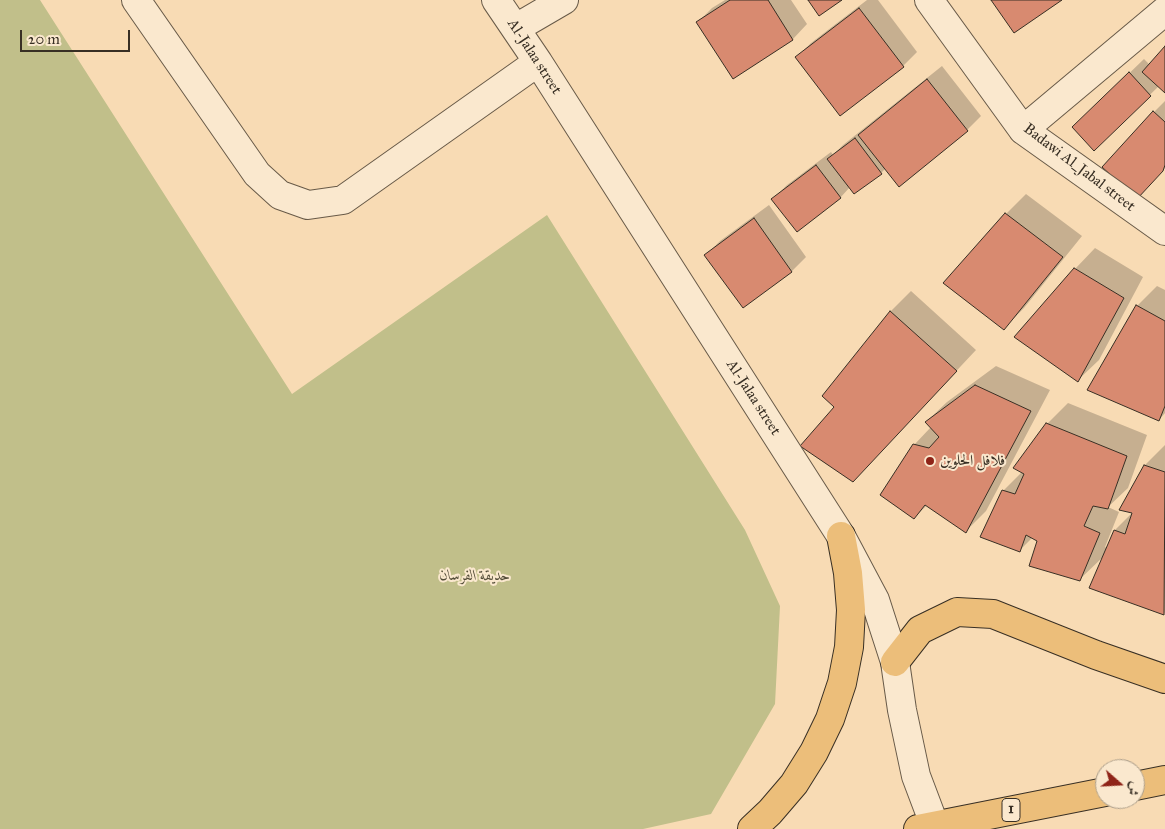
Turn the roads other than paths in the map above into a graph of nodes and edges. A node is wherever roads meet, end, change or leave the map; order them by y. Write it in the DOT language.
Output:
graph roads {
  1 [pos="136,0"];
  2 [pos="496,0"];
  3 [pos="564,0"];
  4 [pos="929,0"];
  5 [pos="1165,11"];
  6 [pos="516,28"];
  7 [pos="538,62"];
  8 [pos="1023,130"];
  9 [pos="1165,232"];
  10 [pos="841,536"];
  11 [pos="895,662"];
  12 [pos="1165,679"];
  13 [pos="1165,780"];
  14 [pos="1145,784"];
  15 [pos="1095,794"];
  16 [pos="929,828"];
  17 [pos="752,829"];
  1 -- 7 [label="street"];
  2 -- 6 [label="street, Al-Jalaa street"];
  3 -- 6 [label="street"];
  4 -- 8 [label="street, Badawi Al_Jabal street"];
  5 -- 8 [label="street"];
  6 -- 7 [label="street, Al-Jalaa street"];
  7 -- 10 [label="street, Al-Jalaa street"];
  8 -- 9 [label="street, Badawi Al_Jabal street"];
  10 -- 11 [label="street, Al-Jalaa street"];
  10 -- 17 [label="main road"];
  11 -- 12 [label="main road"];
  11 -- 16 [label="street, Al-Jalaa street"];
  13 -- 14 [label="main road"];
  15 -- 16 [label="main road, 1"];
}
